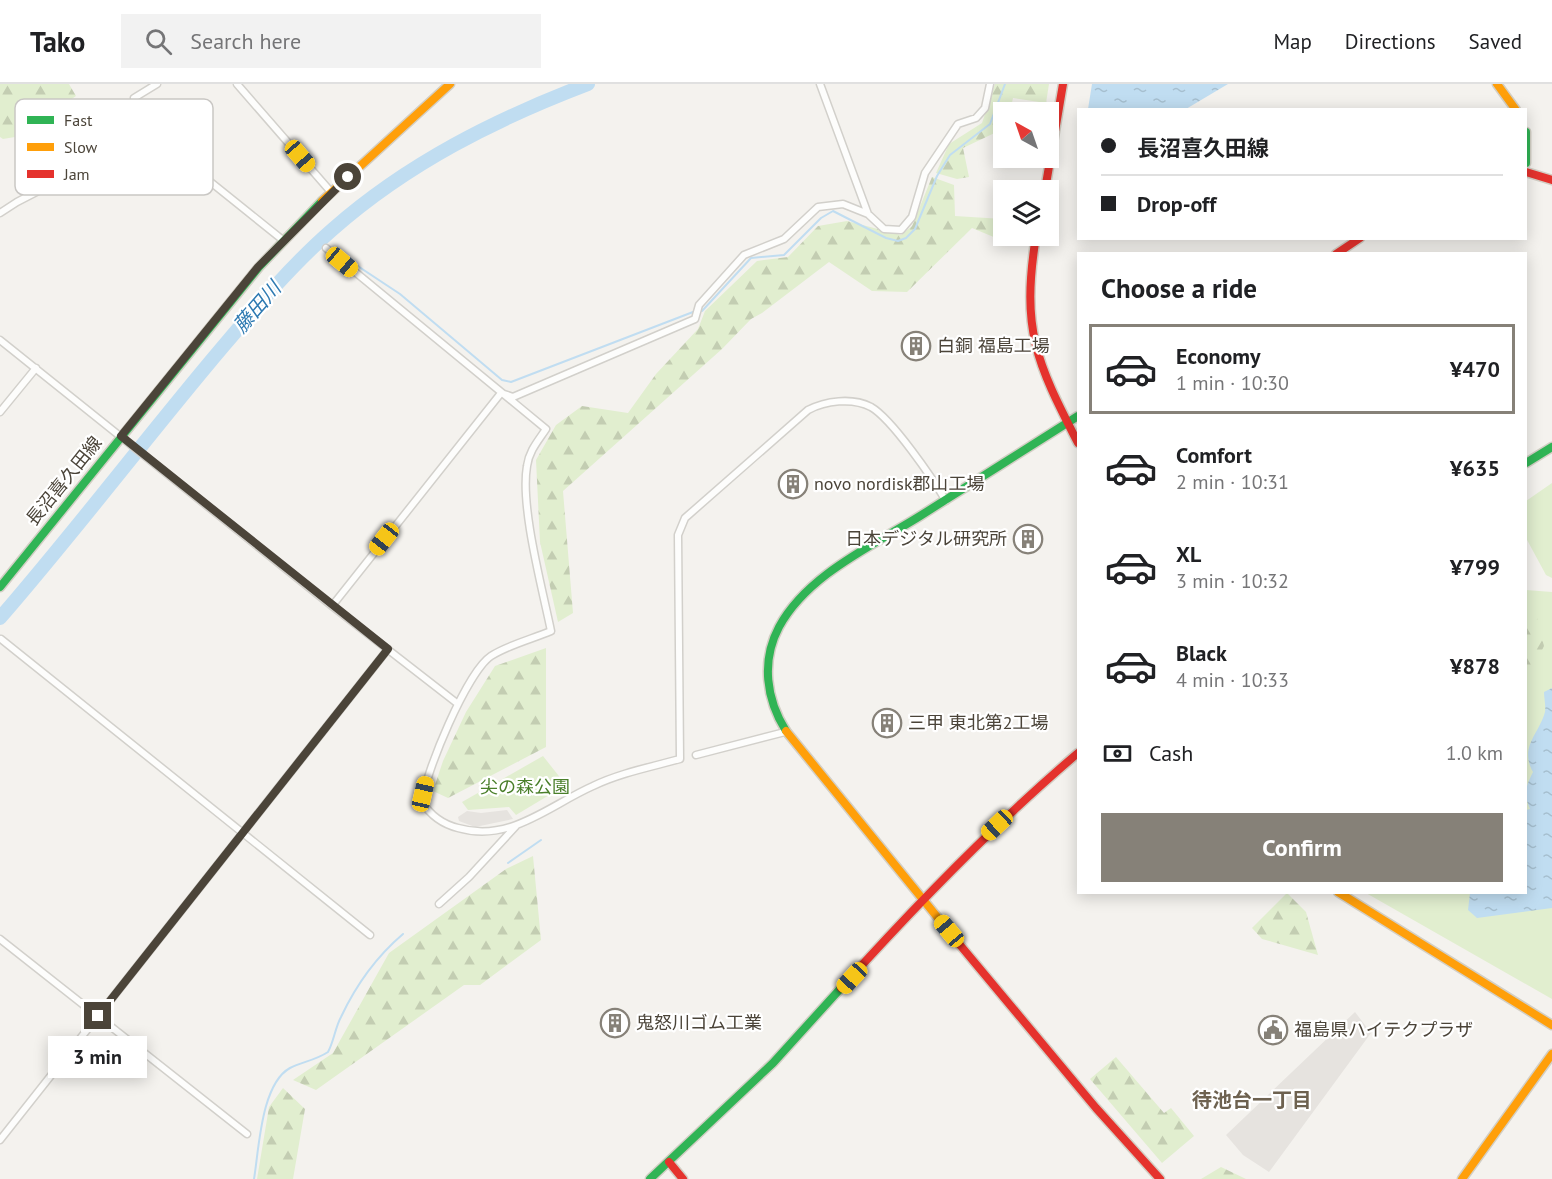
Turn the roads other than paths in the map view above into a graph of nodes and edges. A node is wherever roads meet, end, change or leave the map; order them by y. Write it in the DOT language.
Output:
graph roads {
  1 [pos="157,84"];
  2 [pos="237,84"];
  3 [pos="450,84"];
  4 [pos="820,84"];
  5 [pos="990,84"];
  6 [pos="1063,84"];
  7 [pos="1497,84"];
  8 [pos="134,99"];
  9 [pos="1515,108"];
  10 [pos="1527,172"];
  11 [pos="1047,180"];
  12 [pos="1552,180"];
  13 [pos="213,184"];
  14 [pos="331,192"];
  15 [pos="29,195"];
  16 [pos="0,213"];
  17 [pos="868,214"];
  18 [pos="1356,240"];
  19 [pos="284,241"];
  20 [pos="1034,246"];
  21 [pos="326,248"];
  22 [pos="1339,252"];
  23 [pos="0,340"];
  24 [pos="36,368"];
  25 [pos="501,393"];
  26 [pos="0,412"];
  27 [pos="1077,417"];
  28 [pos="1068,423"];
  29 [pos="123,438"];
  30 [pos="1077,441"];
  31 [pos="1552,447"];
  32 [pos="1527,462"];
  33 [pos="946,501"];
  34 [pos="0,586"];
  35 [pos="332,606"];
  36 [pos="1,639"];
  37 [pos="388,649"];
  38 [pos="458,704"];
  39 [pos="785,732"];
  40 [pos="1077,754"];
  41 [pos="696,755"];
  42 [pos="516,825"];
  43 [pos="244,833"];
  44 [pos="1341,894"];
  45 [pos="922,898"];
  46 [pos="439,904"];
  47 [pos="370,935"];
  48 [pos="0,939"];
  49 [pos="98,1016"];
  50 [pos="1552,1025"];
  51 [pos="1552,1054"];
  52 [pos="247,1134"];
  53 [pos="0,1140"];
  54 [pos="669,1162"];
  55 [pos="650,1179"];
  56 [pos="683,1179"];
  57 [pos="1160,1179"];
  58 [pos="1462,1179"];
  1 -- 8 [label="street"];
  2 -- 14 [label="street"];
  3 -- 14 [label="street, 長沼喜久田線"];
  4 -- 17 [label="street"];
  5 -- 17 [label="street"];
  6 -- 11 [label="street"];
  7 -- 9 [label="street"];
  10 -- 12 [label="street"];
  13 -- 19 [label="street"];
  14 -- 19 [label="street, 長沼喜久田線"];
  15 -- 16 [label="street"];
  17 -- 25 [label="street"];
  18 -- 22 [label="street"];
  19 -- 29 [label="street, 長沼喜久田線"];
  20 -- 28 [label="street"];
  21 -- 25 [label="street"];
  23 -- 24 [label="street"];
  24 -- 26 [label="street"];
  24 -- 29 [label="street"];
  25 -- 35 [label="street"];
  25 -- 38 [label="street"];
  27 -- 28 [label="street"];
  28 -- 30 [label="street"];
  28 -- 33 [label="street"];
  29 -- 34 [label="street, 長沼喜久田線"];
  29 -- 35 [label="street"];
  31 -- 32 [label="street"];
  33 -- 39 [label="street"];
  33 -- 42 [label="street"];
  35 -- 37 [label="street"];
  36 -- 43 [label="street"];
  37 -- 38 [label="street"];
  37 -- 43 [label="street"];
  38 -- 42 [label="street"];
  39 -- 41 [label="street"];
  39 -- 45 [label="street"];
  40 -- 45 [label="street"];
  42 -- 46 [label="street"];
  43 -- 47 [label="street"];
  43 -- 49 [label="street"];
  44 -- 50 [label="street"];
  45 -- 54 [label="street"];
  45 -- 57 [label="street"];
  48 -- 49 [label="street"];
  49 -- 52 [label="street"];
  49 -- 53 [label="street"];
  51 -- 58 [label="street"];
  54 -- 55 [label="street"];
  54 -- 56 [label="street"];
}
